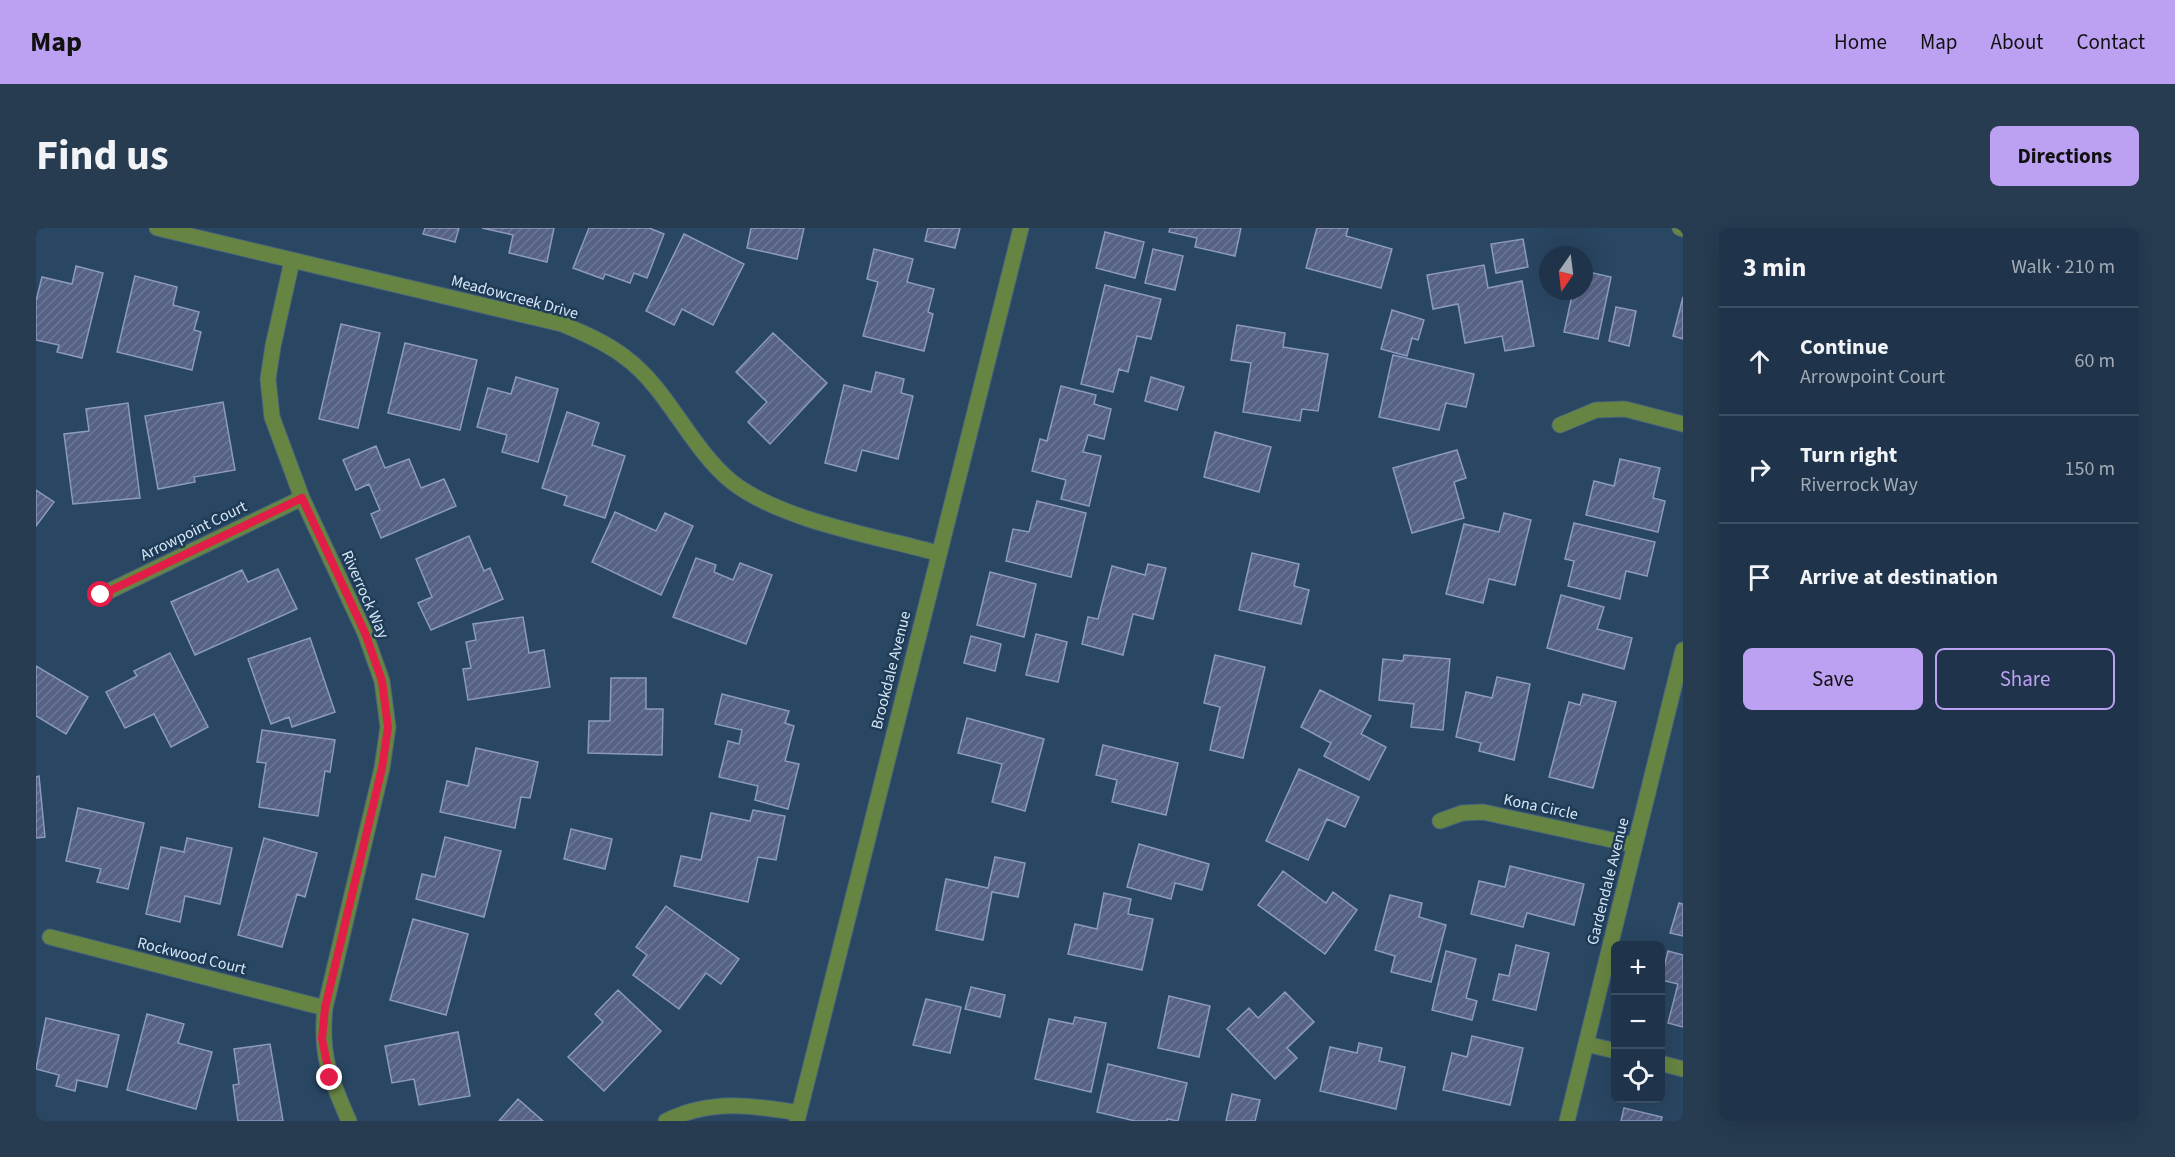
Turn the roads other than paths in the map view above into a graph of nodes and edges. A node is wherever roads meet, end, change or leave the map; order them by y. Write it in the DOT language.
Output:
graph roads {
  1 [pos="157,228"];
  2 [pos="1021,228"];
  3 [pos="292,261"];
  4 [pos="1683,424"];
  5 [pos="1560,425"];
  6 [pos="302,498"];
  7 [pos="937,553"];
  8 [pos="101,595"];
  9 [pos="1683,650"];
  10 [pos="1440,821"];
  11 [pos="1635,845"];
  12 [pos="50,937"];
  13 [pos="325,1008"];
  14 [pos="1586,1044"];
  15 [pos="1611,1050"];
  16 [pos="1665,1064"];
  17 [pos="1683,1069"];
  18 [pos="798,1117"];
  19 [pos="349,1121"];
  20 [pos="666,1121"];
  21 [pos="1567,1121"];
  1 -- 3 [label="street, Meadowcreek Drive"];
  2 -- 7 [label="street, Brookdale Avenue"];
  3 -- 6 [label="street, Riverrock Way"];
  3 -- 7 [label="street, Meadowcreek Drive"];
  4 -- 5 [label="street"];
  6 -- 8 [label="street, Arrowpoint Court"];
  6 -- 13 [label="street, Riverrock Way"];
  7 -- 18 [label="street, Brookdale Avenue"];
  9 -- 11 [label="street, Gardendale Avenue"];
  10 -- 11 [label="street, Kona Circle"];
  11 -- 14 [label="street, Gardendale Avenue"];
  12 -- 13 [label="street, Rockwood Court"];
  13 -- 19 [label="street, Riverrock Way"];
  14 -- 15 [label="street"];
  14 -- 21 [label="street, Gardendale Avenue"];
  16 -- 17 [label="street"];
  18 -- 20 [label="street"];
}
